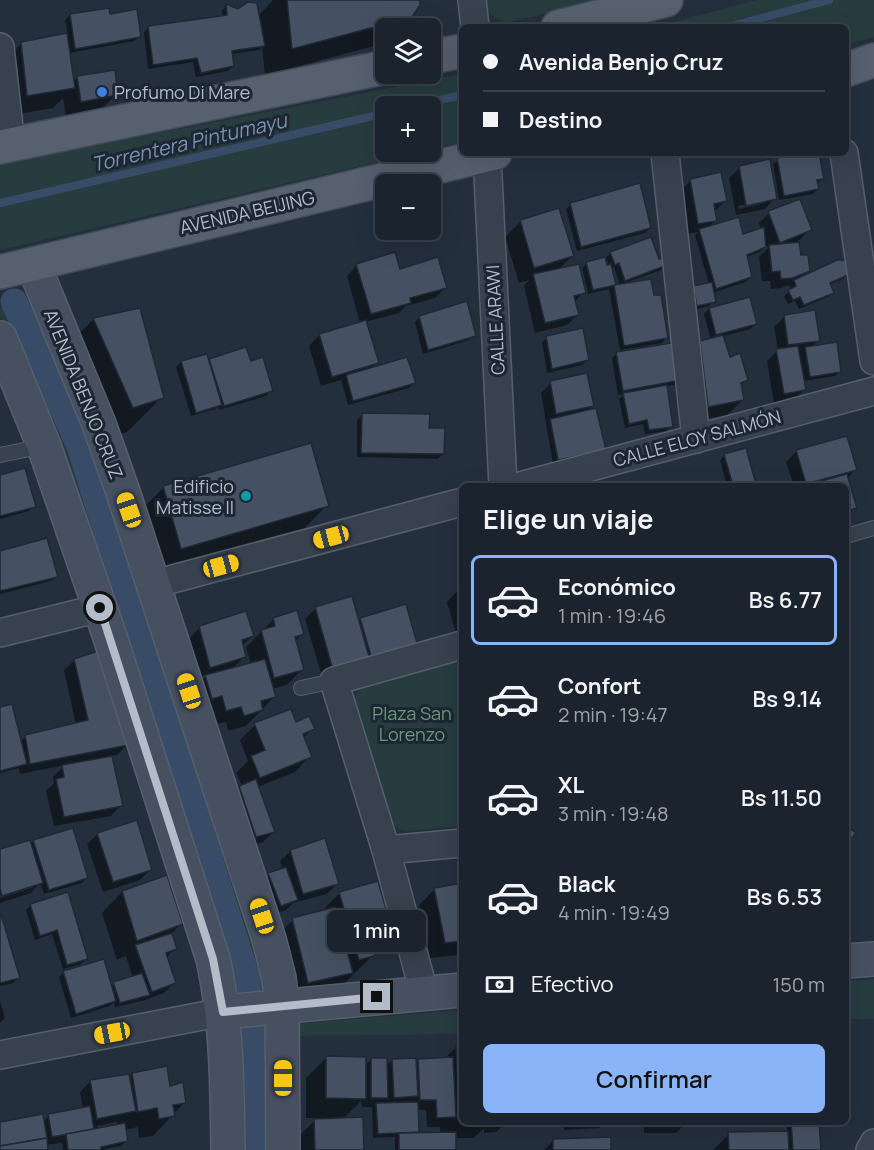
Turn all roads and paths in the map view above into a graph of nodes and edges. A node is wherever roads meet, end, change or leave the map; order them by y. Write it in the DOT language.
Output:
graph roads {
  1 [pos="471,0"];
  2 [pos="666,0"];
  3 [pos="475,24"];
  4 [pos="570,24"];
  5 [pos="0,47"];
  6 [pos="459,52"];
  7 [pos="441,55"];
  8 [pos="874,60"];
  9 [pos="375,69"];
  10 [pos="849,69"];
  11 [pos="5,146"];
  12 [pos="483,156"];
  13 [pos="491,156"];
  14 [pos="665,156"];
  15 [pos="844,156"];
  16 [pos="33,264"];
  17 [pos="0,272"];
  18 [pos="0,339"];
  19 [pos="873,345"];
  20 [pos="874,391"];
  21 [pos="696,439"];
  22 [pos="44,446"];
  23 [pos="0,456"];
  24 [pos="503,483"];
  25 [pos="531,483"];
  26 [pos="459,503"];
  27 [pos="874,528"];
  28 [pos="849,535"];
  29 [pos="154,584"];
  30 [pos="100,608"];
  31 [pos="0,633"];
  32 [pos="459,646"];
  33 [pos="334,681"];
  34 [pos="301,688"];
  35 [pos="459,843"];
  36 [pos="386,850"];
  37 [pos="874,959"];
  38 [pos="849,961"];
  39 [pos="459,990"];
  40 [pos="424,993"];
  41 [pos="282,1006"];
  42 [pos="223,1012"];
  43 [pos="0,1055"];
  44 [pos="874,1143"];
  45 [pos="228,1150"];
  46 [pos="283,1150"];
  47 [pos="870,1150"];
  1 -- 3 [label="street"];
  2 -- 4 [label="main road"];
  5 -- 11 [label="street"];
  6 -- 7 [label="main road"];
  8 -- 10 [label="main road"];
  9 -- 11 [label="main road"];
  12 -- 16 [label="main road, AVENIDA BEIJING"];
  13 -- 24 [label="street, CALLE ARAWI"];
  14 -- 21 [label="street"];
  15 -- 19 [label="street"];
  16 -- 17 [label="main road, AVENIDA BEIJING"];
  16 -- 29 [label="street, AVENIDA BENJO CRUZ"];
  18 -- 22 [label="street"];
  20 -- 21 [label="street, CALLE ELOY SALMÓN"];
  21 -- 25 [label="street, CALLE ELOY SALMÓN"];
  22 -- 23 [label="lane"];
  22 -- 30 [label="street"];
  26 -- 29 [label="street"];
  27 -- 28 [label="lane"];
  29 -- 41 [label="street, AVENIDA BENJO CRUZ"];
  30 -- 31 [label="street"];
  30 -- 42 [label="street"];
  32 -- 33 [label="street"];
  33 -- 34 [label="lane"];
  33 -- 36 [label="street"];
  35 -- 36 [label="street"];
  36 -- 40 [label="street"];
  37 -- 38 [label="street"];
  39 -- 40 [label="street"];
  40 -- 41 [label="street"];
  41 -- 42 [label="street"];
  41 -- 46 [label="street, AVENIDA BENJO CRUZ"];
  42 -- 43 [label="street"];
  42 -- 45 [label="street"];
  44 -- 47 [label="street"];
}
